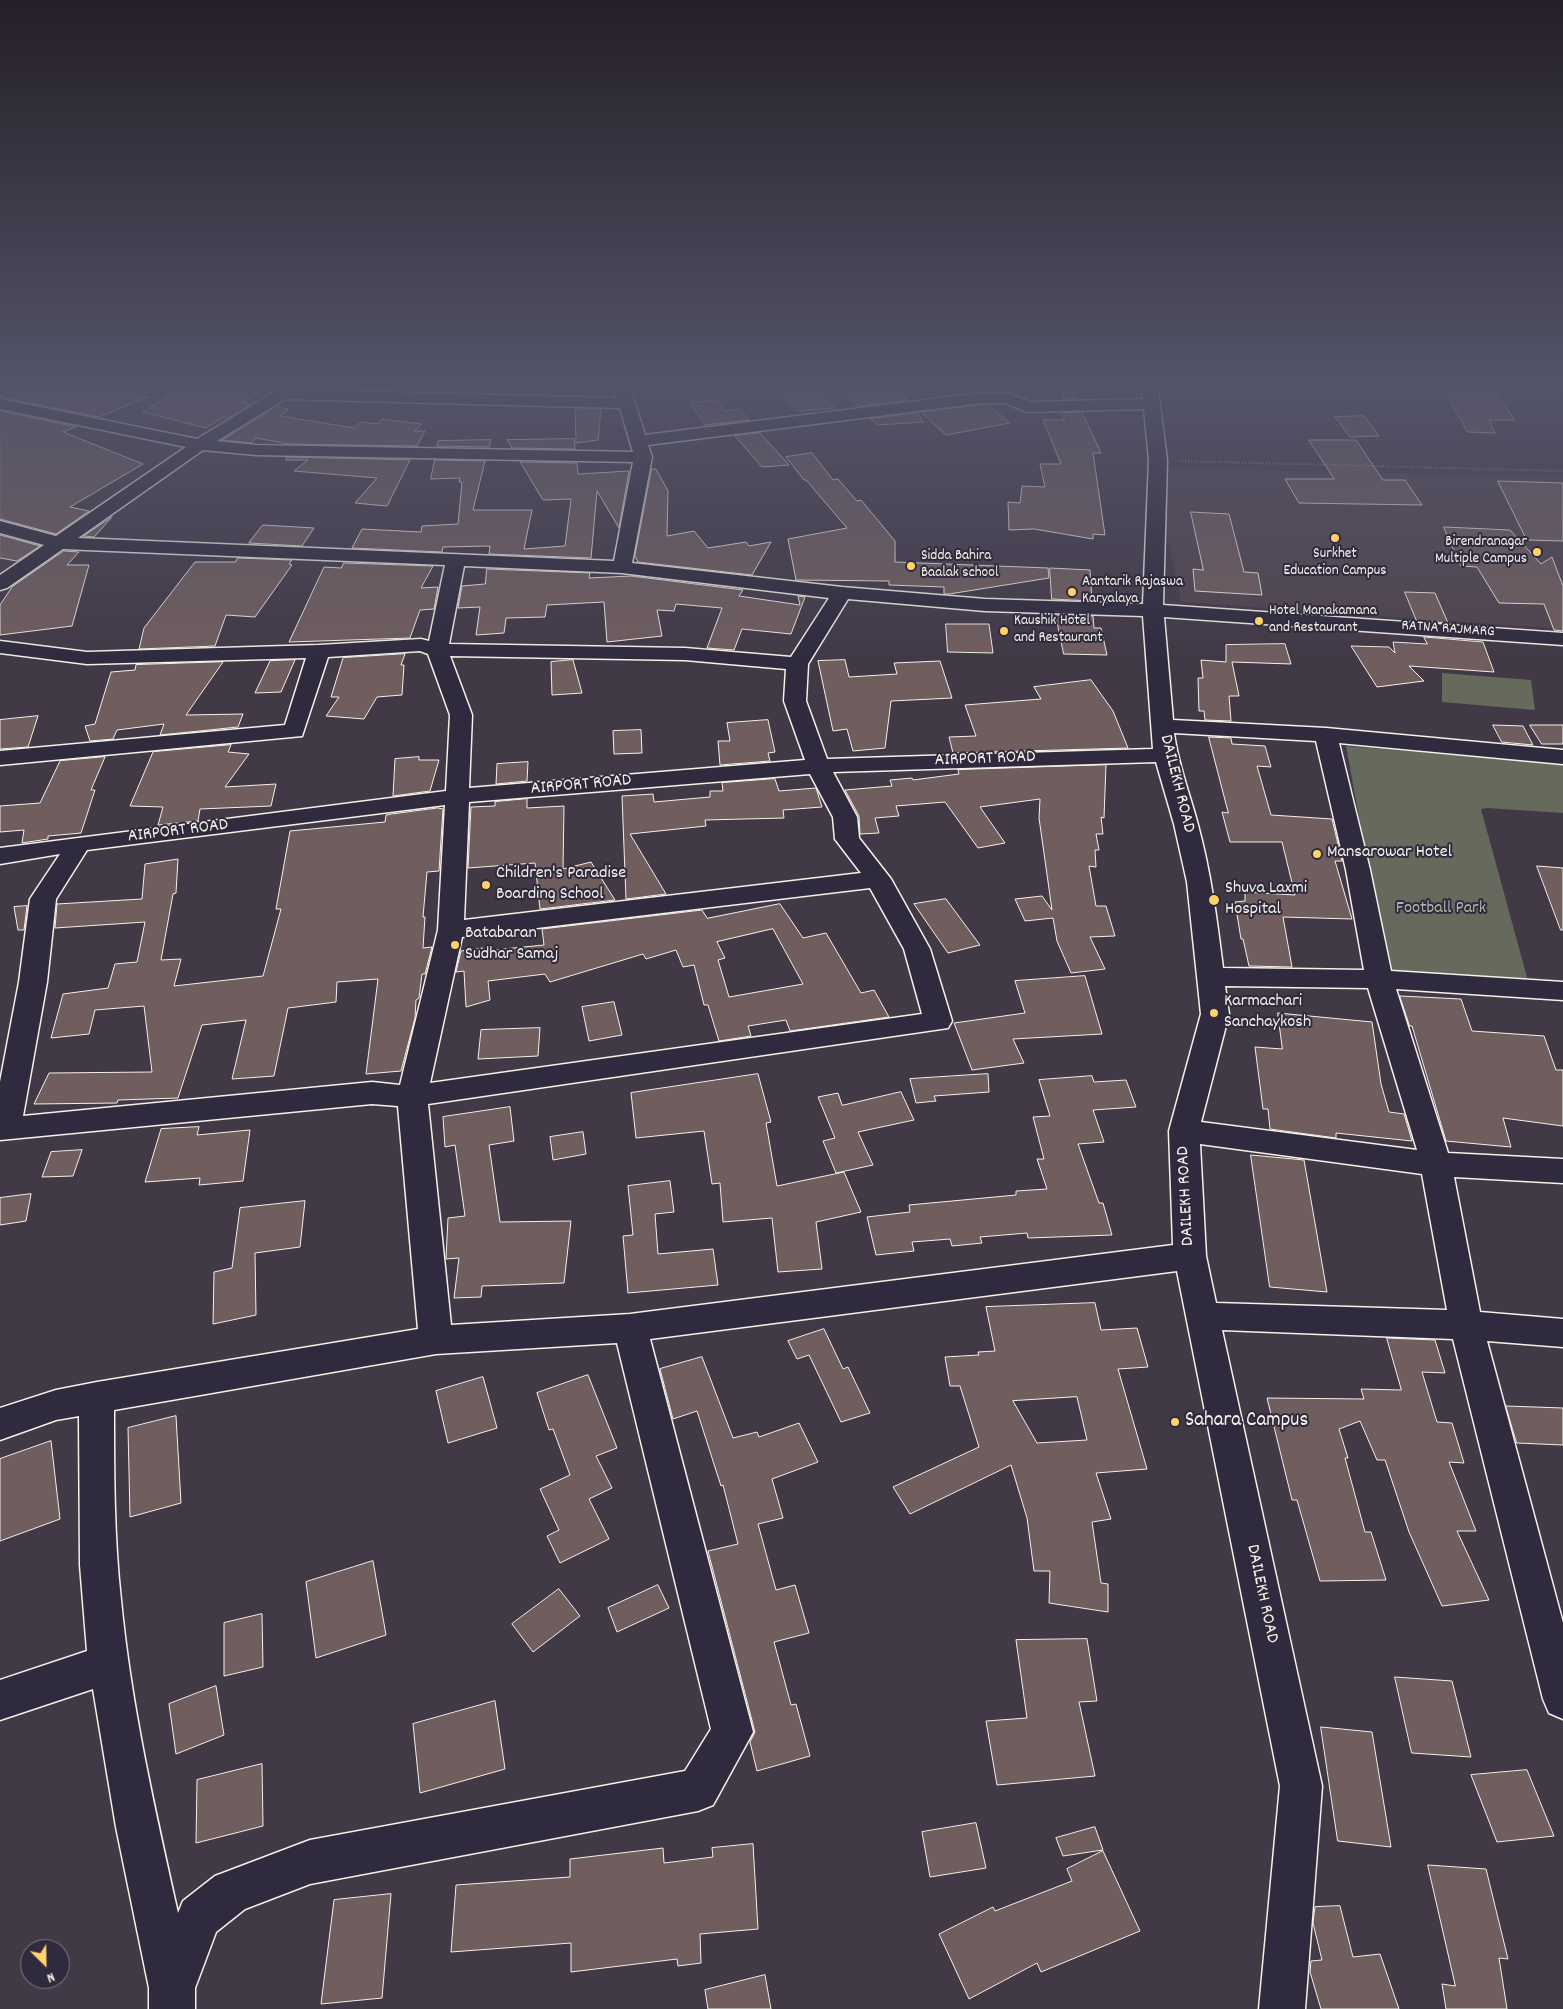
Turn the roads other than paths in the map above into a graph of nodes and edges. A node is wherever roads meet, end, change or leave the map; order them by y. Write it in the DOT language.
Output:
graph roads {
  1 [pos="156,476"];
  2 [pos="637,476"];
  3 [pos="1157,476"];
  4 [pos="0,527"];
  5 [pos="60,543"];
  6 [pos="456,559"];
  7 [pos="622,567"];
  8 [pos="0,584"];
  9 [pos="842,593"];
  10 [pos="1153,610"];
  11 [pos="1563,639"];
  12 [pos="0,647"];
  13 [pos="437,650"];
  14 [pos="319,651"];
  15 [pos="797,664"];
  16 [pos="1326,735"];
  17 [pos="1163,741"];
  18 [pos="1563,757"];
  19 [pos="0,758"];
  20 [pos="818,766"];
  21 [pos="458,796"];
  22 [pos="79,844"];
  23 [pos="0,856"];
  24 [pos="878,879"];
  25 [pos="451,930"];
  26 [pos="1211,977"];
  27 [pos="1379,979"];
  28 [pos="1563,991"];
  29 [pos="412,1096"];
  30 [pos="3,1128"];
  31 [pos="1184,1131"];
  32 [pos="1436,1164"];
  33 [pos="1563,1171"];
  34 [pos="1190,1256"];
  35 [pos="1204,1316"];
  36 [pos="1466,1325"];
  37 [pos="630,1328"];
  38 [pos="1563,1333"];
  39 [pos="436,1340"];
  40 [pos="97,1398"];
  41 [pos="0,1424"];
  42 [pos="108,1664"];
  43 [pos="1563,1699"];
  44 [pos="0,1700"];
  45 [pos="172,1999"];
  46 [pos="1282,2009"];
  1 -- 5 [label="street"];
  2 -- 7 [label="street"];
  3 -- 10 [label="street, DAILEKH ROAD"];
  4 -- 5 [label="street, RATNA RAJMARG"];
  5 -- 6 [label="street, RATNA RAJMARG"];
  5 -- 8 [label="street"];
  6 -- 7 [label="street, RATNA RAJMARG"];
  6 -- 13 [label="street"];
  7 -- 9 [label="street, RATNA RAJMARG"];
  9 -- 10 [label="street, RATNA RAJMARG"];
  9 -- 15 [label="street"];
  10 -- 11 [label="street, RATNA RAJMARG"];
  10 -- 17 [label="street, DAILEKH ROAD"];
  12 -- 14 [label="street"];
  13 -- 14 [label="street"];
  13 -- 15 [label="street"];
  13 -- 21 [label="street"];
  14 -- 19 [label="street"];
  15 -- 20 [label="street"];
  16 -- 17 [label="street, AIRPORT ROAD"];
  16 -- 18 [label="street, AIRPORT ROAD"];
  16 -- 27 [label="street"];
  17 -- 20 [label="street, AIRPORT ROAD"];
  17 -- 26 [label="street, DAILEKH ROAD"];
  20 -- 21 [label="street, AIRPORT ROAD"];
  20 -- 24 [label="street"];
  21 -- 22 [label="street, AIRPORT ROAD"];
  21 -- 25 [label="street"];
  22 -- 23 [label="street, AIRPORT ROAD"];
  22 -- 30 [label="street"];
  24 -- 25 [label="street"];
  24 -- 29 [label="street"];
  25 -- 29 [label="street"];
  26 -- 27 [label="street"];
  26 -- 31 [label="street, DAILEKH ROAD"];
  27 -- 28 [label="street"];
  27 -- 32 [label="street"];
  29 -- 30 [label="street"];
  29 -- 39 [label="street"];
  31 -- 32 [label="street"];
  31 -- 34 [label="street, DAILEKH ROAD"];
  32 -- 33 [label="street"];
  32 -- 36 [label="street"];
  34 -- 35 [label="street, DAILEKH ROAD"];
  34 -- 37 [label="street"];
  35 -- 36 [label="street"];
  35 -- 46 [label="street, DAILEKH ROAD"];
  36 -- 38 [label="street"];
  36 -- 43 [label="street"];
  37 -- 39 [label="street"];
  37 -- 45 [label="street"];
  39 -- 40 [label="street"];
  40 -- 41 [label="street"];
  40 -- 42 [label="street"];
  42 -- 44 [label="street"];
  42 -- 45 [label="street"];
}
